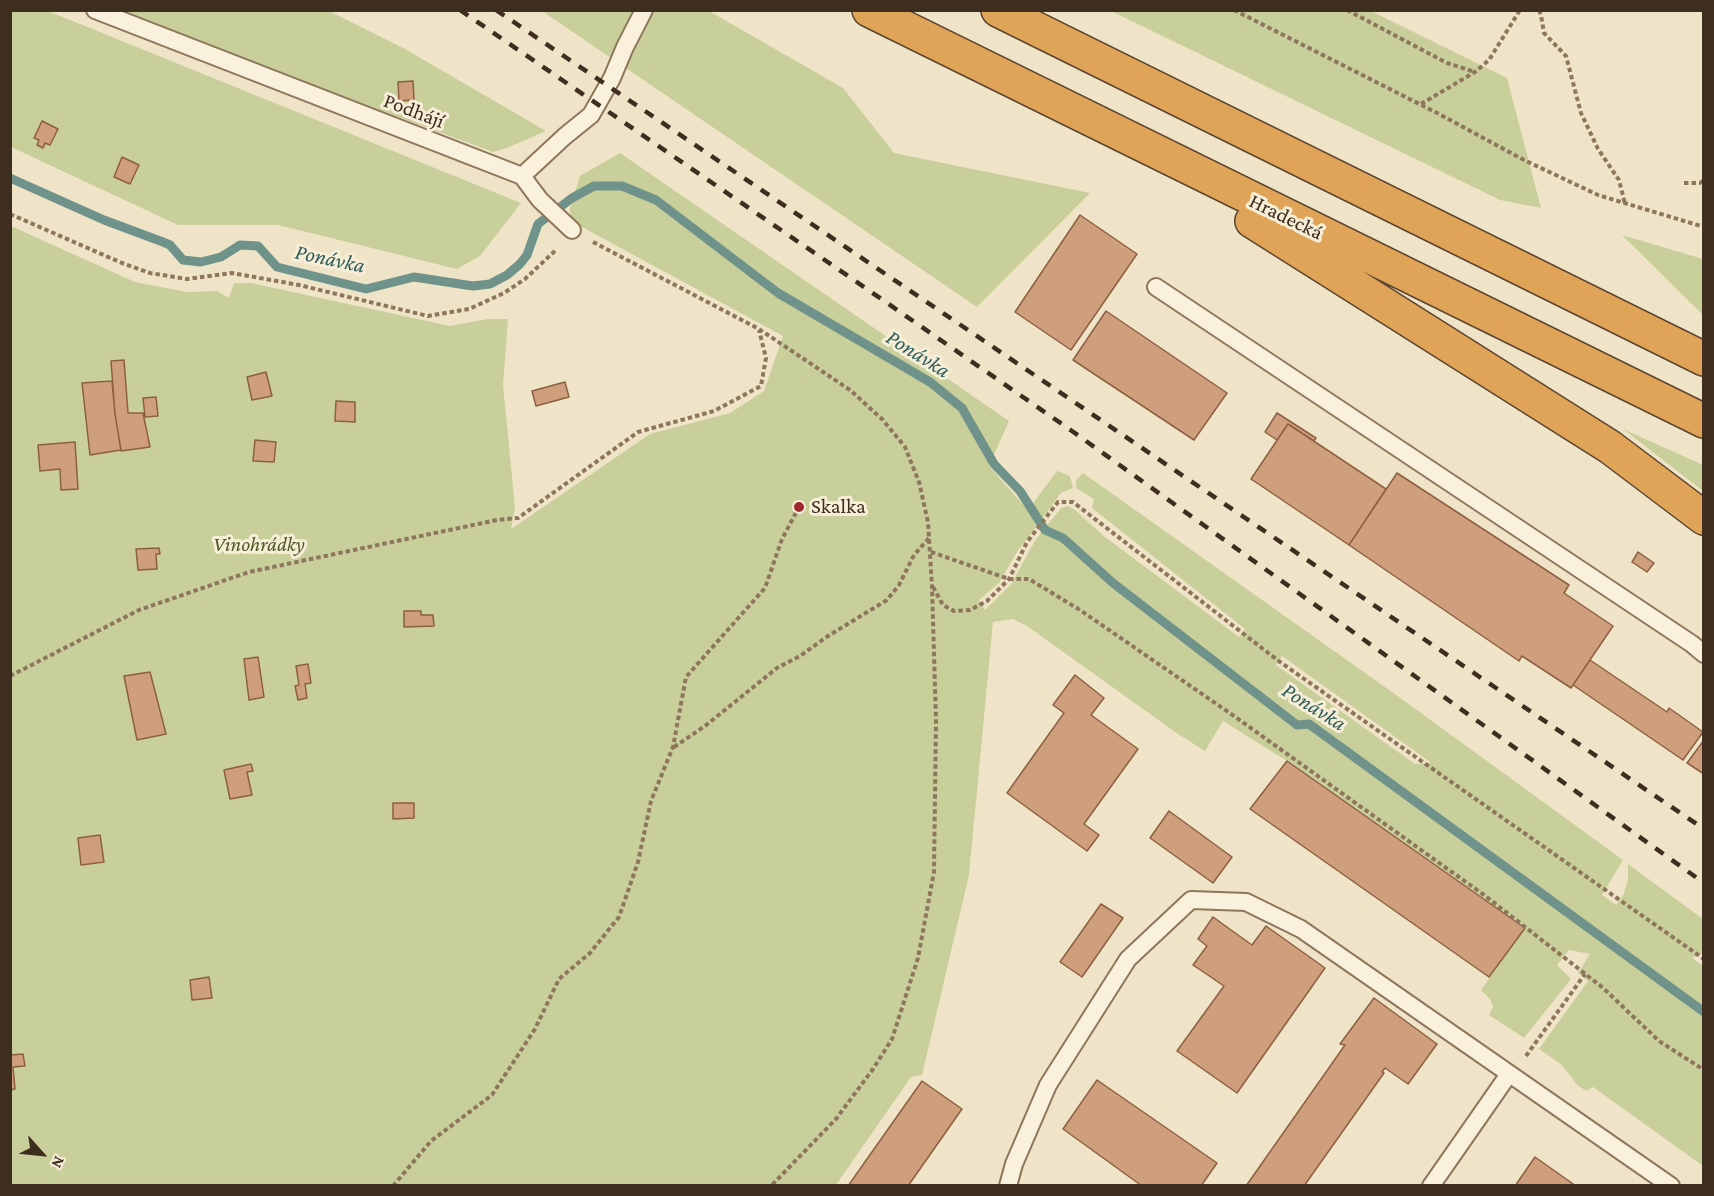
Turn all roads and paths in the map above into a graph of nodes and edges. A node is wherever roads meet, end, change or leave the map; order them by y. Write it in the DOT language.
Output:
graph roads {
  1 [pos="95,10"];
  2 [pos="644,10"];
  3 [pos="869,10"];
  4 [pos="998,10"];
  5 [pos="1234,10"];
  6 [pos="1347,10"];
  7 [pos="1520,10"];
  8 [pos="1539,10"];
  9 [pos="1475,72"];
  10 [pos="1421,105"];
  11 [pos="1108,130"];
  12 [pos="522,176"];
  13 [pos="1704,180"];
  14 [pos="1684,183"];
  15 [pos="1625,204"];
  16 [pos="10,214"];
  17 [pos="1704,227"];
  18 [pos="574,231"];
  19 [pos="1156,287"];
  20 [pos="759,329"];
  21 [pos="1704,359"];
  22 [pos="1704,421"];
  23 [pos="799,507"];
  24 [pos="1704,518"];
  25 [pos="929,537"];
  26 [pos="931,552"];
  27 [pos="1009,579"];
  28 [pos="932,586"];
  29 [pos="1700,649"];
  30 [pos="10,676"];
  31 [pos="674,747"];
  32 [pos="1704,959"];
  33 [pos="1585,974"];
  34 [pos="1534,1045"];
  35 [pos="1704,1070"];
  36 [pos="1509,1074"];
  37 [pos="393,1185"];
  38 [pos="771,1185"];
  39 [pos="1008,1185"];
  40 [pos="1431,1185"];
  41 [pos="1671,1185"];
  1 -- 12 [label="lane, Podhájí"];
  2 -- 12 [label="lane"];
  3 -- 11 [label="highway, Hradecká"];
  4 -- 21 [label="highway"];
  5 -- 10 [label="path"];
  6 -- 9 [label="path"];
  7 -- 9 [label="path"];
  8 -- 15 [label="path"];
  9 -- 10 [label="path"];
  10 -- 15 [label="path"];
  11 -- 22 [label="highway, Hradecká"];
  11 -- 24 [label="highway"];
  12 -- 18 [label="lane"];
  13 -- 14 [label="path"];
  15 -- 17 [label="path"];
  16 -- 18 [label="path"];
  18 -- 20 [label="path"];
  19 -- 29 [label="lane"];
  20 -- 25 [label="path"];
  20 -- 30 [label="path"];
  23 -- 31 [label="path"];
  25 -- 26 [label="path"];
  25 -- 31 [label="path"];
  26 -- 27 [label="path"];
  26 -- 28 [label="path"];
  27 -- 28 [label="path"];
  27 -- 32 [label="path"];
  27 -- 33 [label="path"];
  28 -- 38 [label="path"];
  31 -- 37 [label="path"];
  33 -- 34 [label="path"];
  33 -- 35 [label="path"];
  36 -- 39 [label="lane"];
  36 -- 40 [label="lane"];
  36 -- 41 [label="lane"];
}
